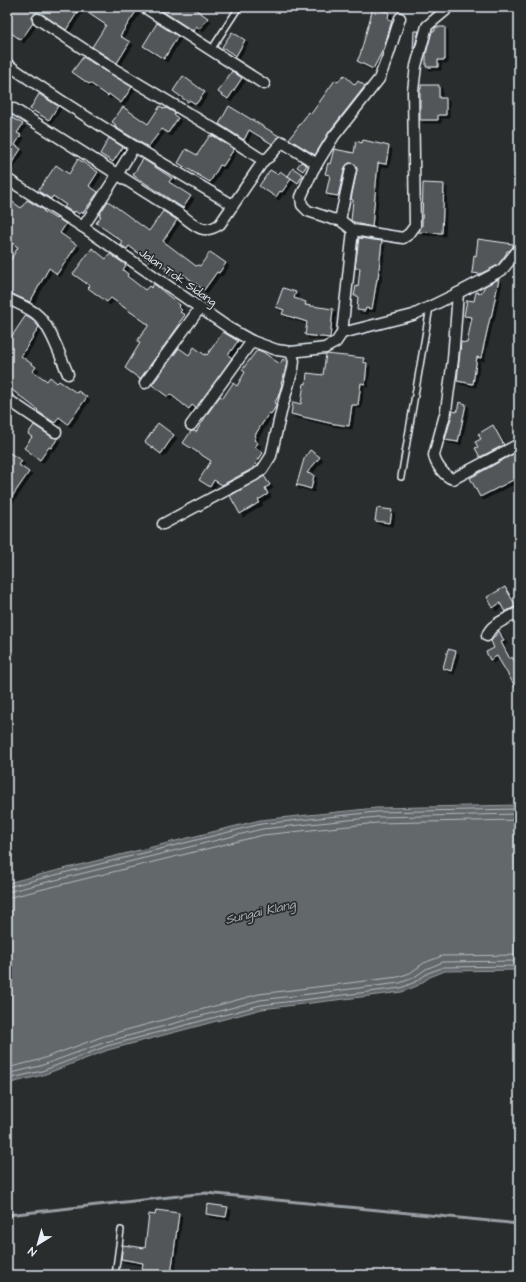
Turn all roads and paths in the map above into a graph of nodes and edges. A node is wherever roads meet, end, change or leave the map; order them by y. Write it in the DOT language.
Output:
graph roads {
  1 [pos="144,7"];
  2 [pos="240,7"];
  3 [pos="447,7"];
  4 [pos="400,18"];
  5 [pos="38,19"];
  6 [pos="211,51"];
  7 [pos="7,64"];
  8 [pos="264,84"];
  9 [pos="14,109"];
  10 [pos="134,147"];
  11 [pos="264,160"];
  12 [pos="317,164"];
  13 [pos="351,169"];
  14 [pos="117,175"];
  15 [pos="7,179"];
  16 [pos="233,205"];
  17 [pos="340,220"];
  18 [pos="84,227"];
  19 [pos="353,230"];
  20 [pos="519,249"];
  21 [pos="458,293"];
  22 [pos="7,298"];
  23 [pos="430,307"];
  24 [pos="200,308"];
  25 [pos="342,333"];
  26 [pos="252,341"];
  27 [pos="291,352"];
  28 [pos="68,374"];
  29 [pos="145,382"];
  30 [pos="7,399"];
  31 [pos="191,425"];
  32 [pos="56,432"];
  33 [pos="519,444"];
  34 [pos="401,476"];
  35 [pos="163,524"];
  36 [pos="519,612"];
  37 [pos="487,636"];
  38 [pos="120,1230"];
  39 [pos="115,1275"];
  1 -- 6 [label="street"];
  2 -- 6 [label="lane"];
  3 -- 19 [label="street"];
  4 -- 12 [label="street"];
  5 -- 11 [label="street"];
  6 -- 8 [label="street"];
  7 -- 10 [label="street"];
  9 -- 14 [label="street"];
  10 -- 14 [label="street"];
  10 -- 16 [label="street"];
  11 -- 12 [label="street"];
  11 -- 16 [label="street"];
  12 -- 17 [label="street"];
  13 -- 17 [label="street"];
  14 -- 16 [label="street"];
  14 -- 18 [label="street"];
  15 -- 18 [label="street, Jalan Tok Sidang"];
  17 -- 19 [label="street"];
  18 -- 24 [label="street, Jalan Tok Sidang"];
  19 -- 25 [label="street"];
  20 -- 21 [label="street"];
  21 -- 23 [label="street"];
  21 -- 33 [label="street"];
  22 -- 28 [label="street"];
  23 -- 25 [label="street"];
  23 -- 34 [label="lane"];
  24 -- 26 [label="street, Jalan Tok Sidang"];
  24 -- 29 [label="street"];
  25 -- 27 [label="street, Jalan Tok Sidang"];
  26 -- 27 [label="street, Jalan Tok Sidang"];
  26 -- 31 [label="street"];
  27 -- 35 [label="street"];
  30 -- 32 [label="street"];
  36 -- 37 [label="street"];
  38 -- 39 [label="lane"];
}
